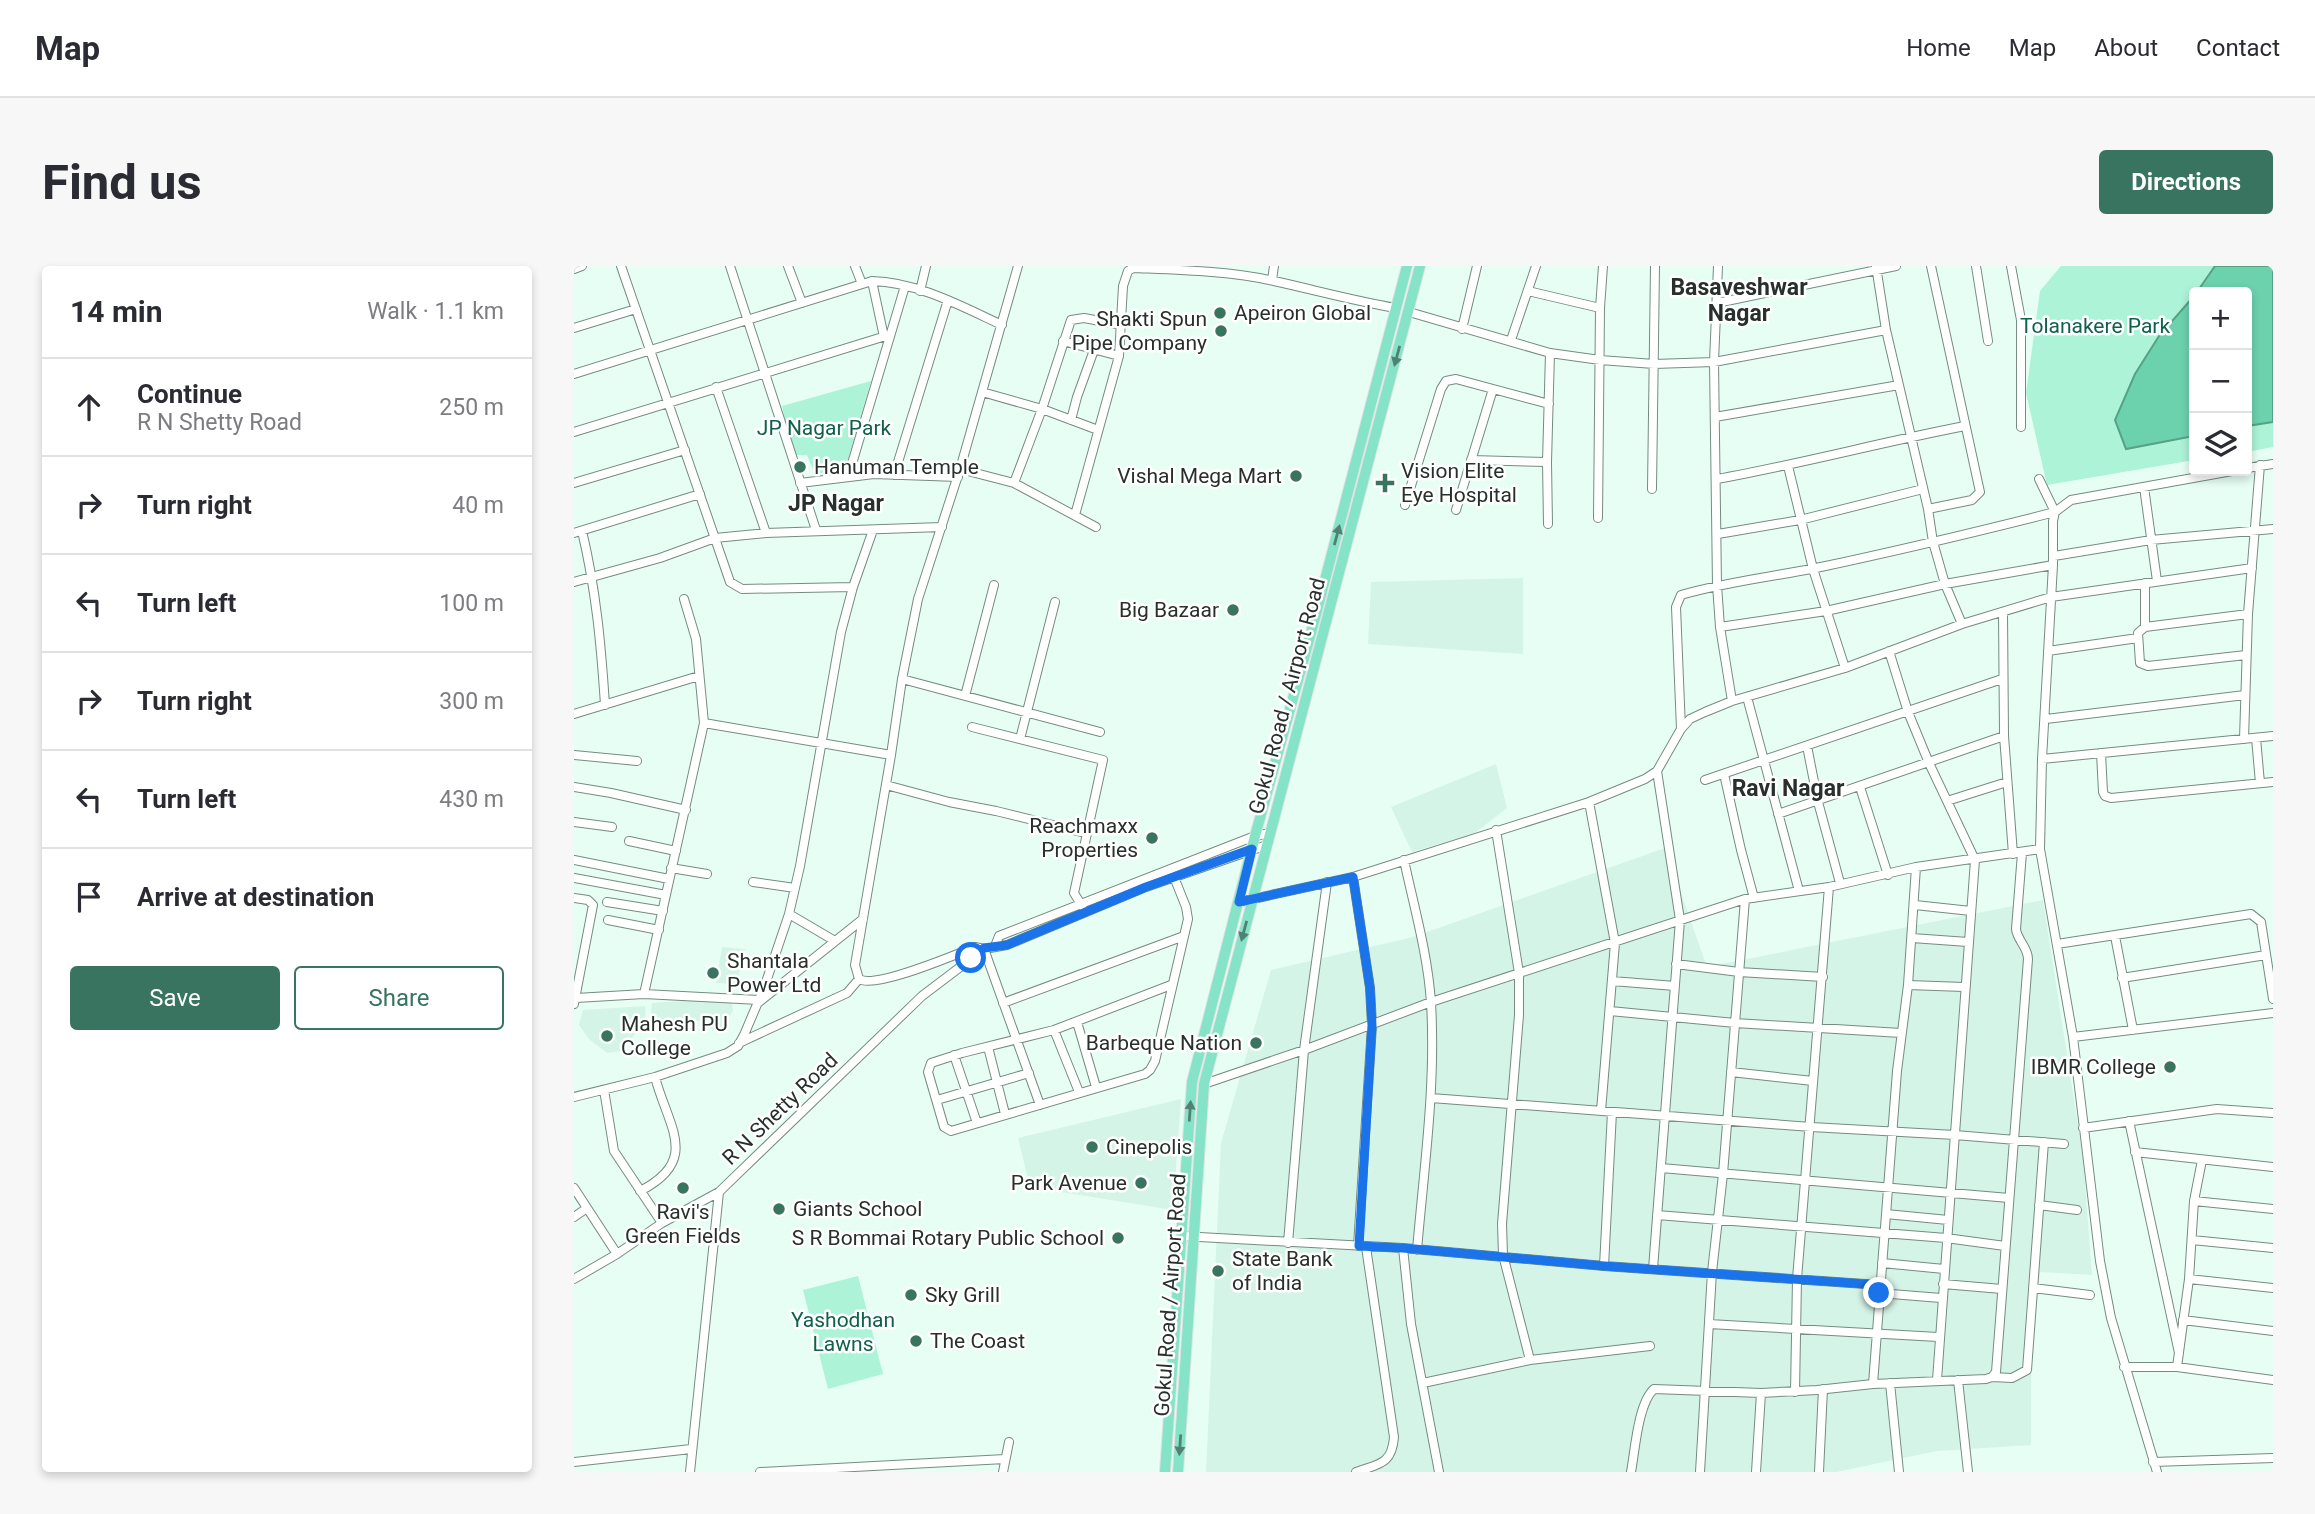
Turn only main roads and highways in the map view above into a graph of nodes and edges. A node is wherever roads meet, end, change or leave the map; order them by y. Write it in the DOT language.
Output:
graph roads {
  1 [pos="1407,266"];
  2 [pos="1420,266"];
  3 [pos="1165,1472"];
  4 [pos="1178,1472"];
  3 -- 1 [label="main road, Gokul Road / Airport Road, one-way"];
  2 -- 4 [label="main road, Gokul Road / Airport Road, one-way"];
}
